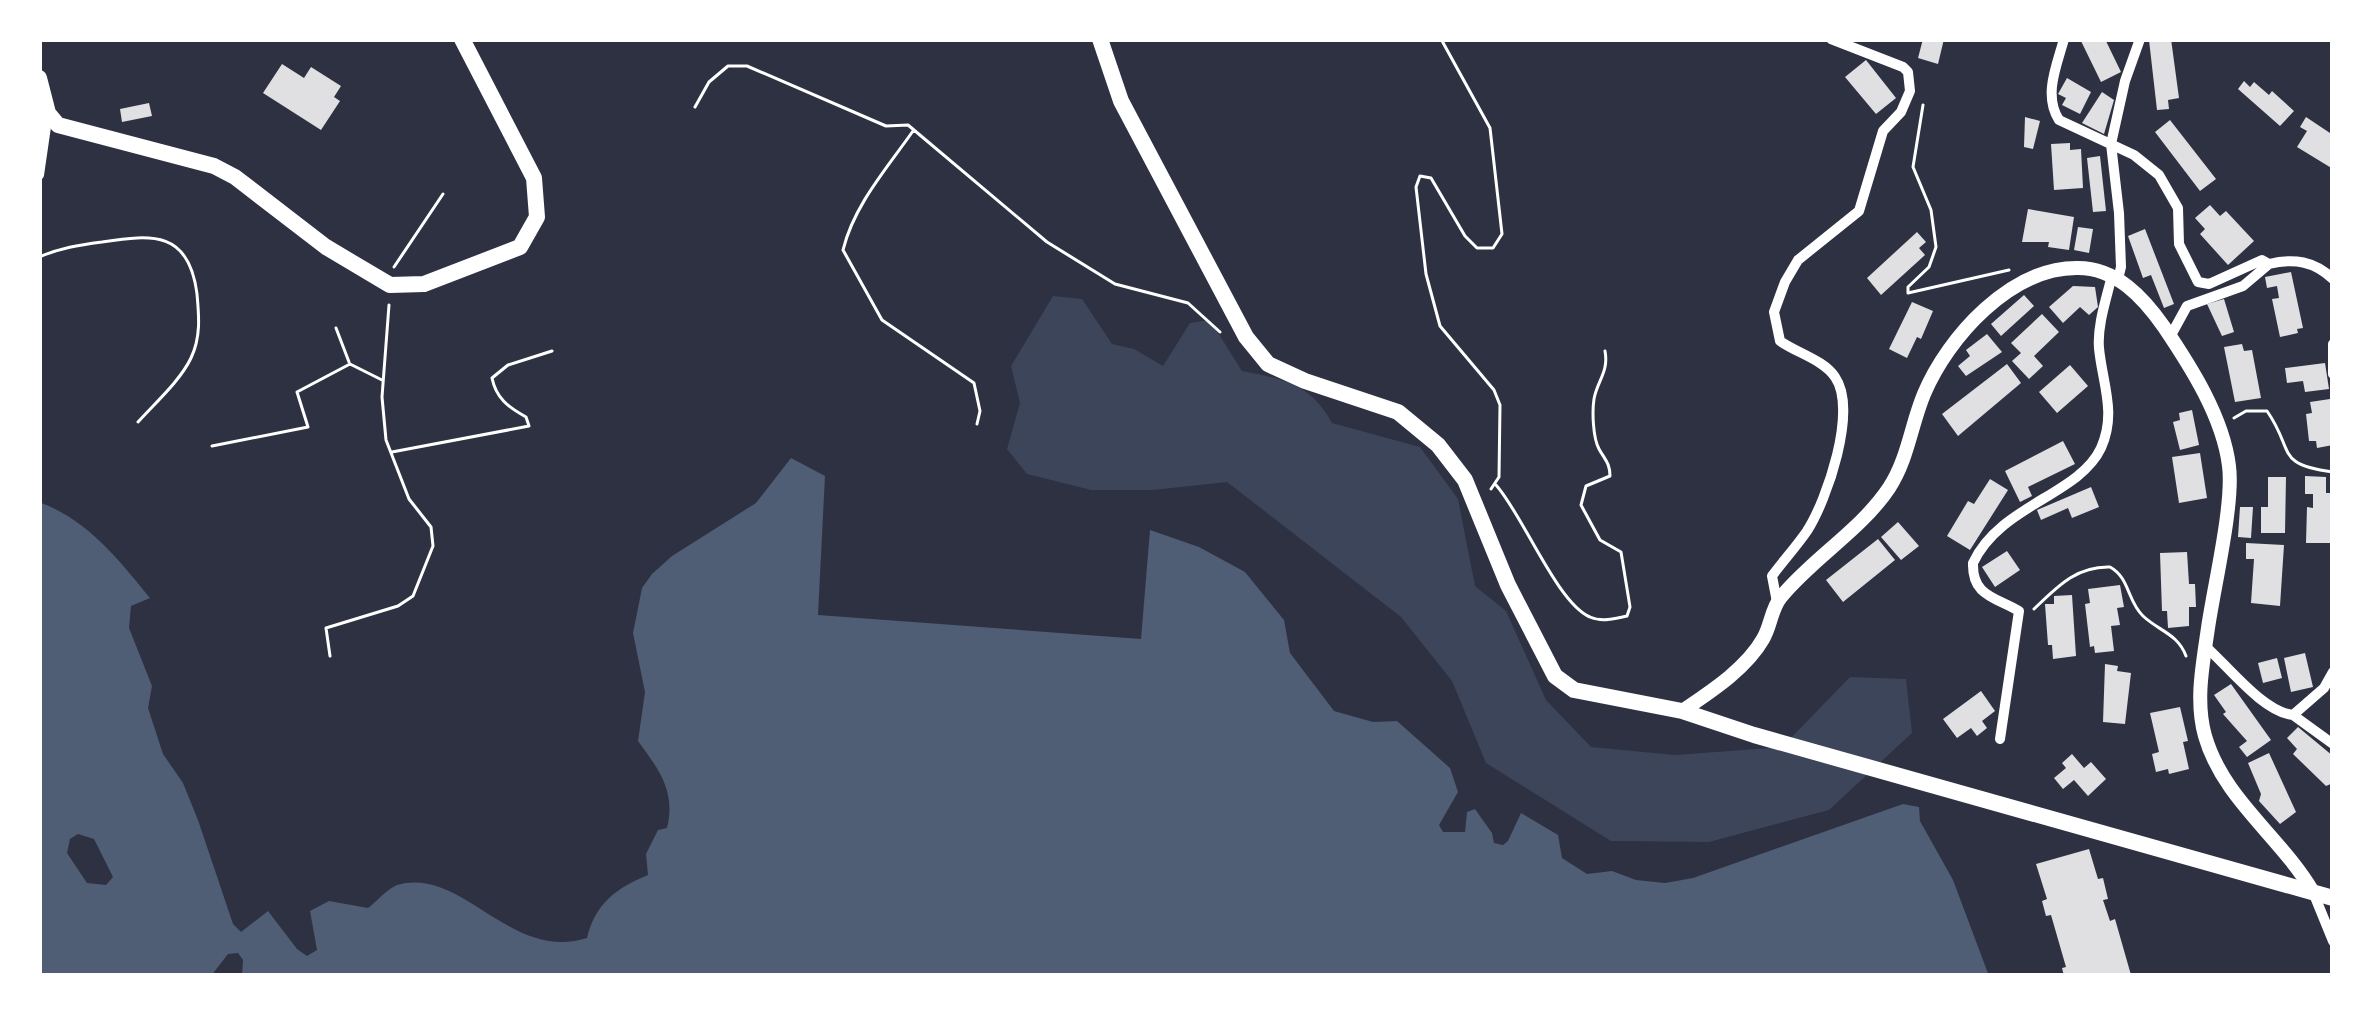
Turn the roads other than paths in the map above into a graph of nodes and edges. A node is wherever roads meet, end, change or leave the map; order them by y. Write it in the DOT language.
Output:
graph roads {
  1 [pos="462,39"];
  2 [pos="1100,39"];
  3 [pos="1831,39"];
  4 [pos="2064,39"];
  5 [pos="2140,39"];
  6 [pos="39,78"];
  7 [pos="48,113"];
  8 [pos="2110,144"];
  9 [pos="39,175"];
  10 [pos="2269,264"];
  11 [pos="2115,277"];
  12 [pos="2333,279"];
  13 [pos="2170,337"];
  14 [pos="2333,344"];
  15 [pos="2333,374"];
  16 [pos="1777,602"];
  17 [pos="2205,646"];
  18 [pos="2333,671"];
  19 [pos="1682,711"];
  20 [pos="2294,715"];
  21 [pos="2000,739"];
  22 [pos="2333,743"];
  23 [pos="2313,892"];
  24 [pos="2333,898"];
  25 [pos="2333,941"];
  1 -- 7 [label="main road"];
  2 -- 19 [label="main road"];
  3 -- 16 [label="street"];
  4 -- 8 [label="street"];
  5 -- 8 [label="street"];
  6 -- 7 [label="main road"];
  7 -- 9 [label="street"];
  8 -- 10 [label="street"];
  8 -- 11 [label="street"];
  10 -- 12 [label="street"];
  10 -- 13 [label="street"];
  11 -- 13 [label="street"];
  11 -- 16 [label="street"];
  11 -- 21 [label="street"];
  13 -- 17 [label="street"];
  14 -- 15 [label="street"];
  16 -- 19 [label="street"];
  17 -- 20 [label="street"];
  17 -- 23 [label="street"];
  18 -- 20 [label="street"];
  19 -- 23 [label="main road"];
  20 -- 22 [label="street"];
  23 -- 24 [label="main road"];
  23 -- 25 [label="street"];
}
